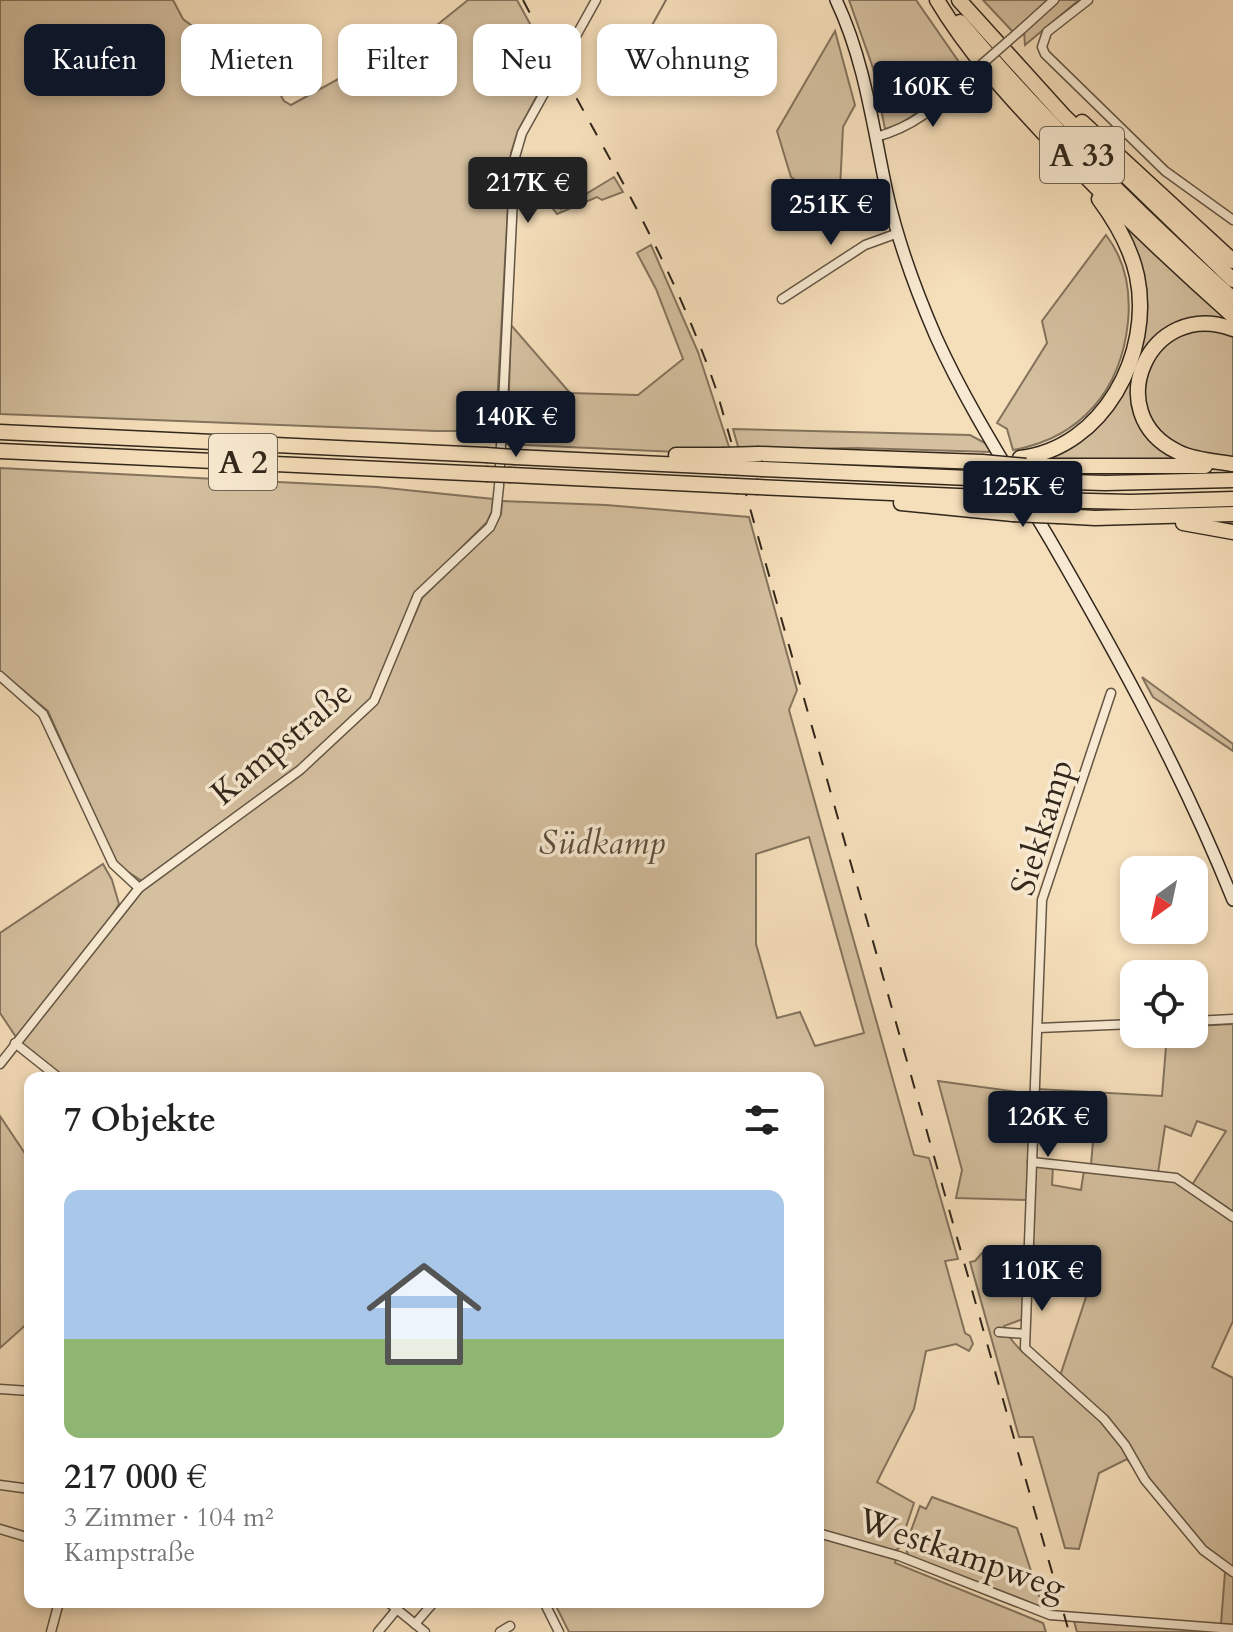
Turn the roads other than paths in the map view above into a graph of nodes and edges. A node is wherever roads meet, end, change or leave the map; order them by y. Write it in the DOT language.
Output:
graph roads {
  1 [pos="596,0"];
  2 [pos="836,0"];
  3 [pos="939,0"];
  4 [pos="959,0"];
  5 [pos="1054,0"];
  6 [pos="1088,0"];
  7 [pos="997,43"];
  8 [pos="876,137"];
  9 [pos="1059,149"];
  10 [pos="1233,220"];
  11 [pos="898,233"];
  12 [pos="1233,261"];
  13 [pos="1233,280"];
  14 [pos="782,299"];
  15 [pos="1233,299"];
  16 [pos="1233,316"];
  17 [pos="1233,329"];
  18 [pos="0,432"];
  19 [pos="0,451"];
  20 [pos="761,462"];
  21 [pos="1023,462"];
  22 [pos="1233,464"];
  23 [pos="1233,480"];
  24 [pos="815,490"];
  25 [pos="1233,499"];
  26 [pos="1233,514"];
  27 [pos="1095,518"];
  28 [pos="1233,532"];
  29 [pos="0,676"];
  30 [pos="1111,693"];
  31 [pos="139,888"];
  32 [pos="1233,900"];
  33 [pos="1233,1019"];
  34 [pos="1208,1020"];
  35 [pos="1120,1025"];
  36 [pos="1038,1028"];
  37 [pos="15,1043"];
  38 [pos="0,1064"];
  39 [pos="51,1072"];
  40 [pos="1032,1162"];
  41 [pos="1233,1217"];
  42 [pos="999,1332"];
  43 [pos="1025,1334"];
  44 [pos="0,1389"];
  45 [pos="24,1391"];
  46 [pos="0,1485"];
  47 [pos="24,1488"];
  48 [pos="0,1529"];
  49 [pos="824,1535"];
  50 [pos="24,1536"];
  51 [pos="1233,1572"];
  52 [pos="57,1608"];
  53 [pos="429,1608"];
  54 [pos="547,1608"];
  55 [pos="397,1609"];
  56 [pos="415,1624"];
  57 [pos="1233,1629"];
  58 [pos="51,1632"];
  59 [pos="378,1632"];
  60 [pos="425,1632"];
  61 [pos="559,1632"];
  1 -- 31 [label="street, Kampstraße"];
  2 -- 8 [label="street"];
  3 -- 9 [label="highway"];
  3 -- 15 [label="highway, A 33"];
  4 -- 7 [label="highway, A 33"];
  5 -- 8 [label="street, bridge"];
  6 -- 10 [label="street"];
  7 -- 12 [label="highway"];
  7 -- 13 [label="highway, A 33"];
  8 -- 11 [label="street"];
  9 -- 16 [label="highway"];
  9 -- 21 [label="highway"];
  11 -- 14 [label="street"];
  11 -- 32 [label="street"];
  17 -- 22 [label="highway"];
  18 -- 20 [label="highway, A 2, bridge"];
  19 -- 24 [label="highway, A 2, bridge"];
  20 -- 21 [label="highway, bridge"];
  20 -- 23 [label="highway, A 2, bridge"];
  21 -- 22 [label="highway"];
  24 -- 25 [label="highway, A 2, bridge"];
  24 -- 27 [label="highway, bridge"];
  26 -- 27 [label="highway"];
  27 -- 28 [label="highway"];
  29 -- 31 [label="street"];
  30 -- 36 [label="street, Siekkamp"];
  31 -- 37 [label="street, Kampstraße"];
  33 -- 34 [label="street"];
  35 -- 36 [label="street"];
  36 -- 40 [label="street, Siekkamp"];
  37 -- 38 [label="street, Kampstraße"];
  37 -- 39 [label="street"];
  40 -- 41 [label="street"];
  40 -- 43 [label="street, Siekkamp"];
  42 -- 43 [label="street"];
  43 -- 51 [label="street"];
  44 -- 45 [label="street"];
  46 -- 47 [label="street"];
  48 -- 50 [label="street"];
  49 -- 57 [label="street, Westkampweg"];
  52 -- 58 [label="street"];
  53 -- 56 [label="street"];
  54 -- 61 [label="street"];
  55 -- 56 [label="street"];
  55 -- 59 [label="street"];
  56 -- 60 [label="street"];
}
